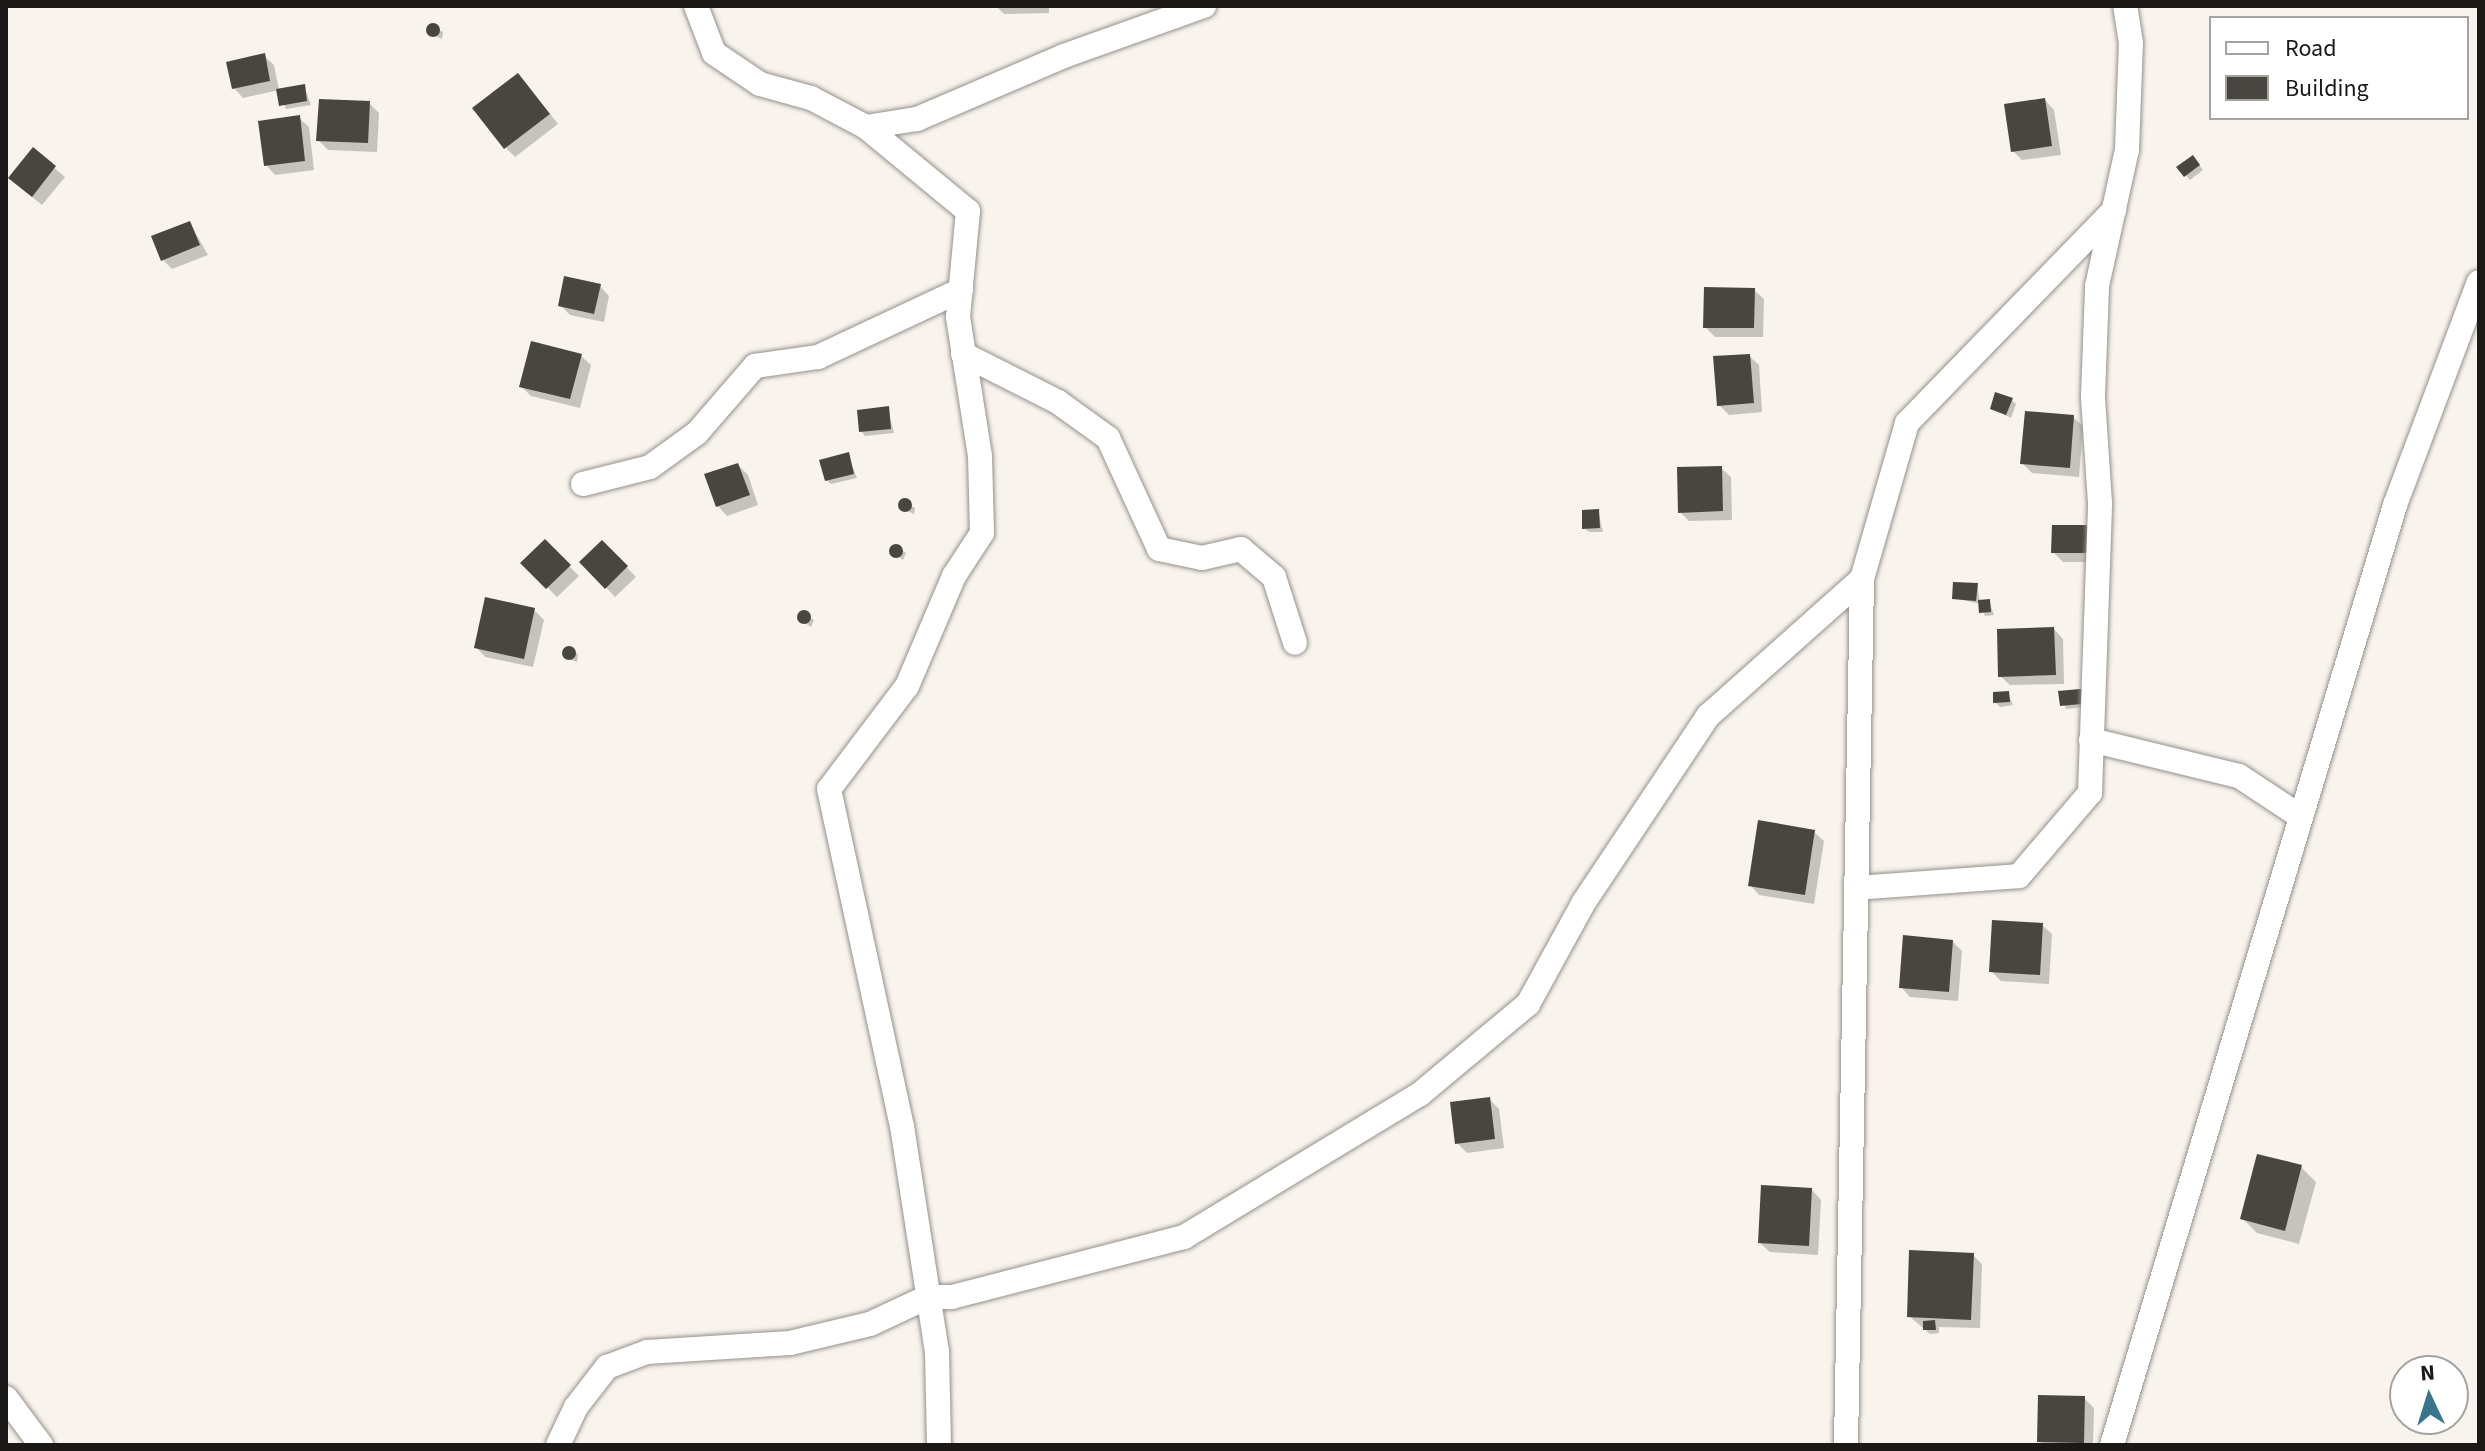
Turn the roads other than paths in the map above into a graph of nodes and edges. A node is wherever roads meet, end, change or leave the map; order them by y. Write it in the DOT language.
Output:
graph roads {
  1 [pos="696,6"];
  2 [pos="1204,6"];
  3 [pos="2125,6"];
  4 [pos="866,127"];
  5 [pos="2114,210"];
  6 [pos="2479,282"];
  7 [pos="961,290"];
  8 [pos="963,354"];
  9 [pos="583,484"];
  10 [pos="1862,579"];
  11 [pos="1295,643"];
  12 [pos="2091,740"];
  13 [pos="2301,817"];
  14 [pos="1856,888"];
  15 [pos="928,1297"];
  16 [pos="6,1398"];
  17 [pos="41,1445"];
  18 [pos="558,1445"];
  19 [pos="939,1445"];
  20 [pos="1846,1445"];
  21 [pos="2112,1445"];
  1 -- 4 [label="street"];
  2 -- 4 [label="street"];
  3 -- 5 [label="street"];
  4 -- 7 [label="street"];
  5 -- 10 [label="street"];
  5 -- 12 [label="street"];
  6 -- 13 [label="street"];
  7 -- 8 [label="street"];
  7 -- 9 [label="street"];
  8 -- 11 [label="street"];
  8 -- 15 [label="street"];
  10 -- 14 [label="street"];
  10 -- 15 [label="street"];
  12 -- 13 [label="street"];
  12 -- 14 [label="street"];
  13 -- 21 [label="street"];
  14 -- 20 [label="street"];
  15 -- 18 [label="street"];
  15 -- 19 [label="street"];
  16 -- 17 [label="street"];
}
